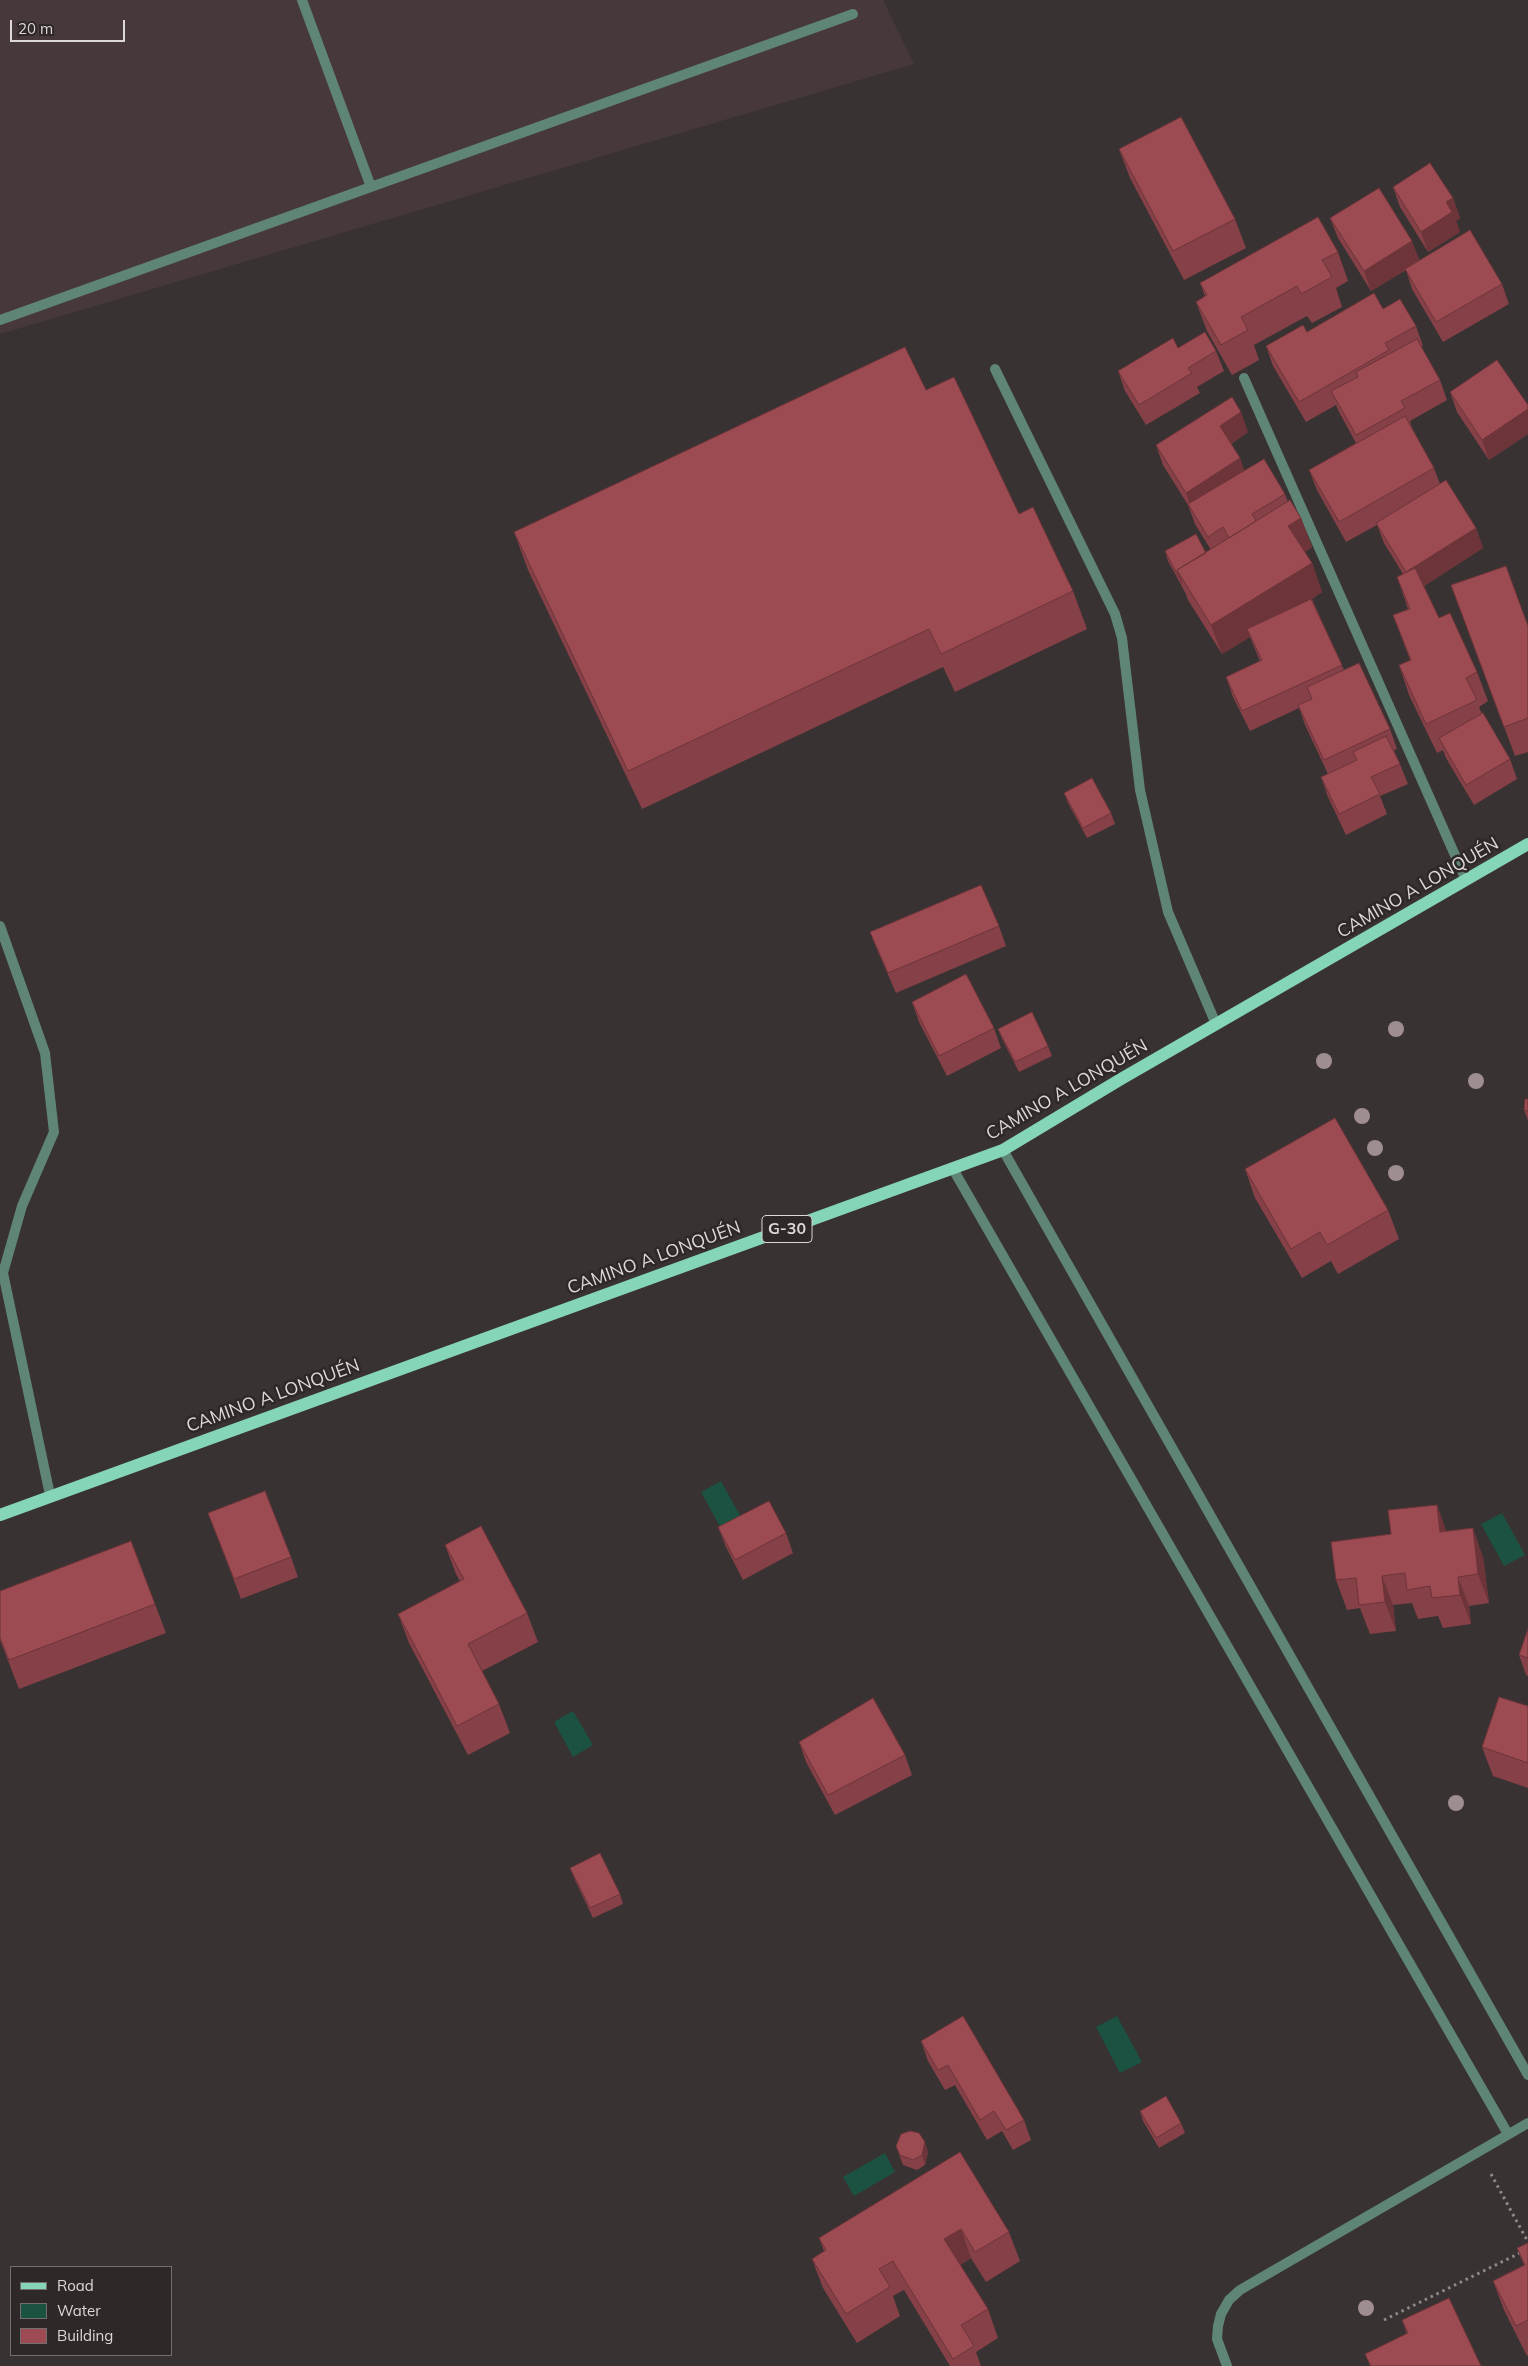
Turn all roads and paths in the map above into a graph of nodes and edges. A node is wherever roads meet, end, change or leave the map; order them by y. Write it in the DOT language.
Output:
graph roads {
  1 [pos="302,0"];
  2 [pos="853,14"];
  3 [pos="371,187"];
  4 [pos="0,320"];
  5 [pos="995,369"];
  6 [pos="1244,378"];
  7 [pos="1528,844"];
  8 [pos="1466,880"];
  9 [pos="0,926"];
  10 [pos="1216,1024"];
  11 [pos="1004,1150"];
  12 [pos="953,1169"];
  13 [pos="50,1495"];
  14 [pos="0,1514"];
  15 [pos="1528,2075"];
  16 [pos="1528,2123"];
  17 [pos="1508,2134"];
  18 [pos="1479,2151"];
  19 [pos="1528,2242"];
  20 [pos="1528,2249"];
  21 [pos="1384,2320"];
  22 [pos="1227,2366"];
  1 -- 3 [label="street"];
  2 -- 3 [label="street"];
  3 -- 4 [label="street"];
  5 -- 10 [label="street"];
  6 -- 8 [label="street"];
  7 -- 8 [label="main road, CAMINO A LONQUÉN / G-30"];
  8 -- 10 [label="main road, CAMINO A LONQUÉN / G-30"];
  9 -- 13 [label="street"];
  10 -- 11 [label="main road, CAMINO A LONQUÉN / G-30"];
  11 -- 12 [label="main road, CAMINO A LONQUÉN / G-30"];
  11 -- 15 [label="street"];
  12 -- 13 [label="main road, CAMINO A LONQUÉN / G-30"];
  12 -- 17 [label="street"];
  13 -- 14 [label="main road, CAMINO A LONQUÉN / G-30"];
  16 -- 17 [label="street"];
  17 -- 18 [label="street"];
  18 -- 19 [label="path"];
  18 -- 22 [label="street"];
  20 -- 21 [label="path"];
}
